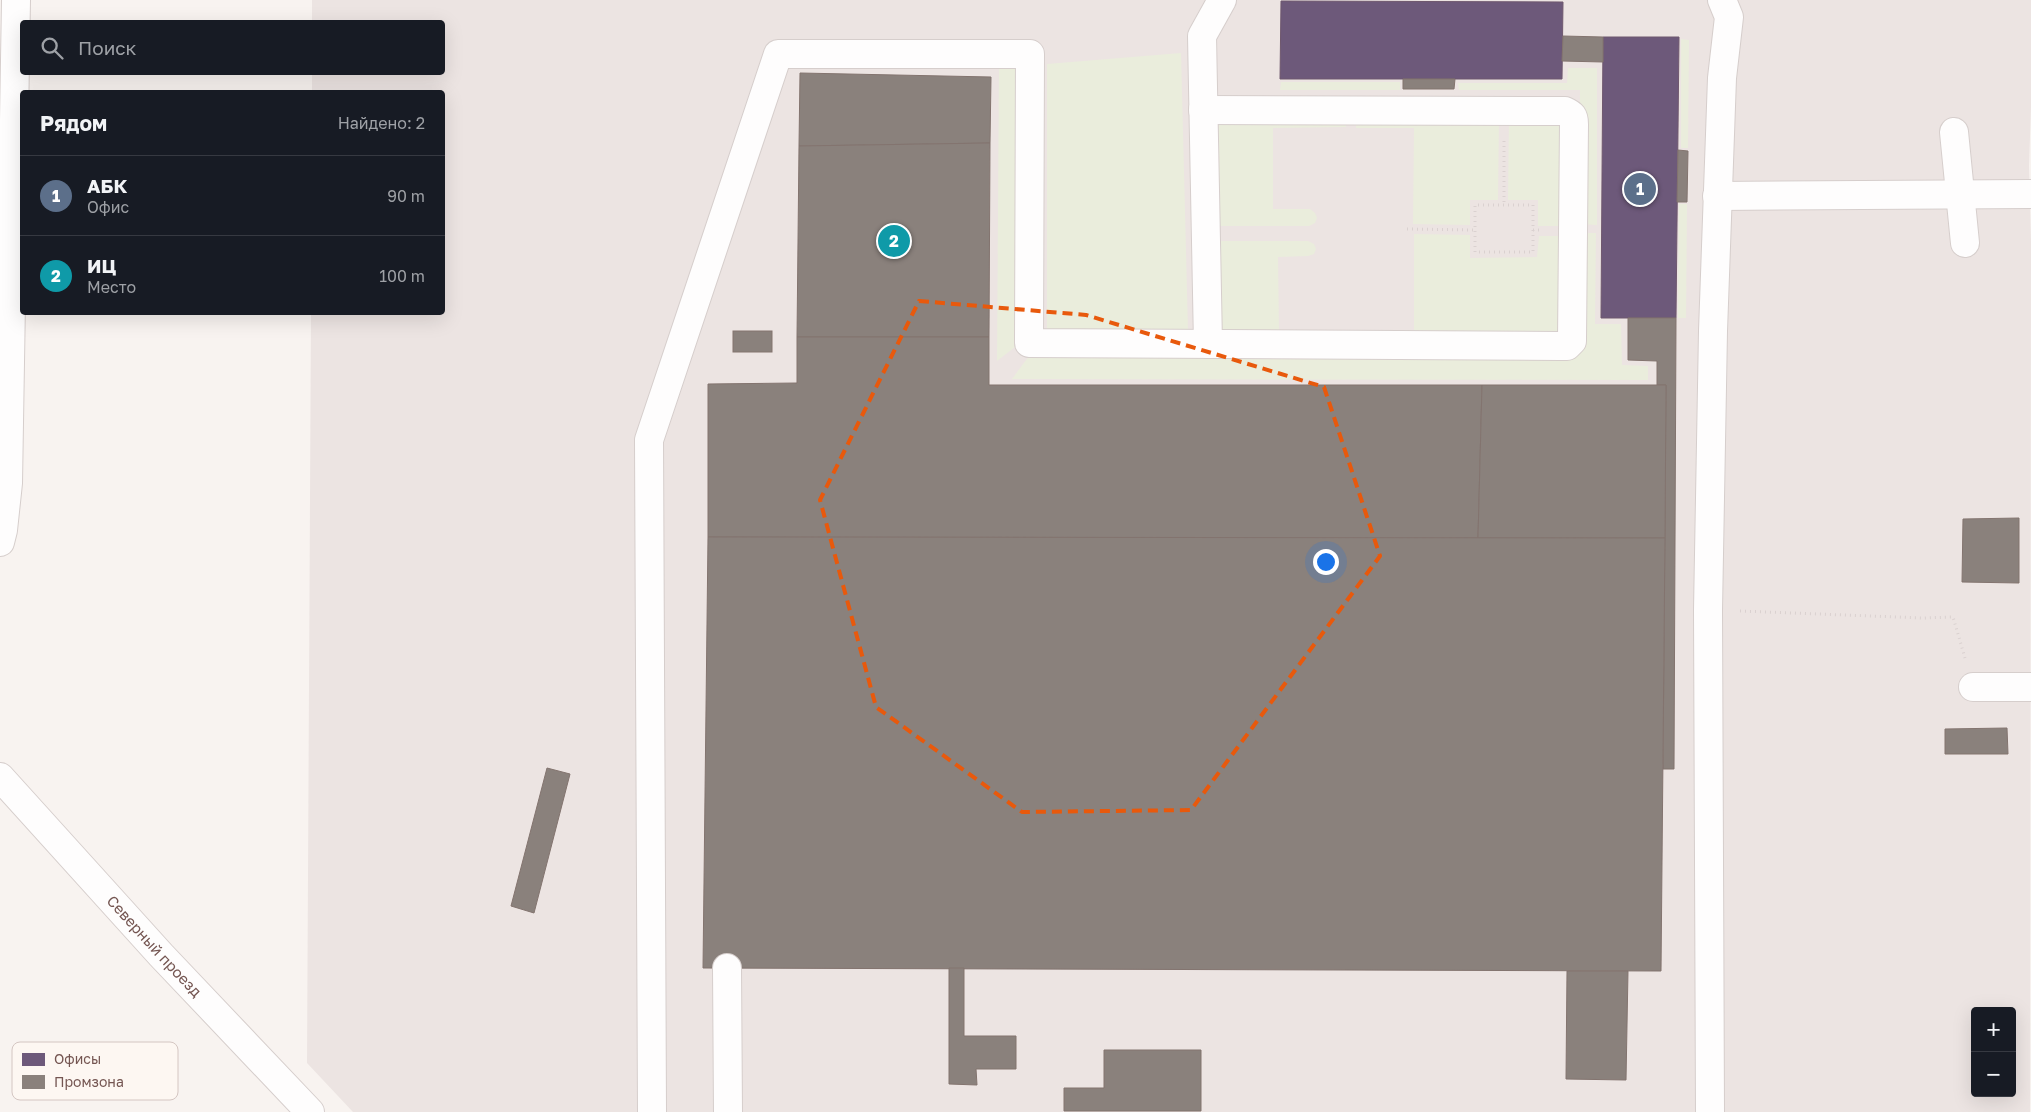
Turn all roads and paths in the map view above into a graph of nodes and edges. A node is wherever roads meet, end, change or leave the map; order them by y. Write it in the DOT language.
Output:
graph roads {
  1 [pos="16,0"];
  2 [pos="1222,0"];
  3 [pos="1722,0"];
  4 [pos="1203,110"];
  5 [pos="1504,111"];
  6 [pos="1954,132"];
  7 [pos="1960,194"];
  8 [pos="2031,194"];
  9 [pos="1716,196"];
  10 [pos="1504,205"];
  11 [pos="1407,229"];
  12 [pos="1475,230"];
  13 [pos="1533,230"];
  14 [pos="1573,230"];
  15 [pos="1965,243"];
  16 [pos="1208,344"];
  17 [pos="0,542"];
  18 [pos="1708,610"];
  19 [pos="2031,687"];
  20 [pos="1973,688"];
  21 [pos="0,777"];
  22 [pos="727,968"];
  23 [pos="310,1112"];
  24 [pos="652,1112"];
  25 [pos="728,1112"];
  26 [pos="1710,1112"];
  1 -- 17 [label="street"];
  2 -- 4 [label="street"];
  3 -- 9 [label="street"];
  4 -- 5 [label="street"];
  4 -- 16 [label="street"];
  5 -- 10 [label="path"];
  5 -- 14 [label="street"];
  6 -- 7 [label="street"];
  7 -- 8 [label="street"];
  7 -- 9 [label="street"];
  7 -- 15 [label="street"];
  9 -- 18 [label="street"];
  10 -- 12 [label="path"];
  10 -- 13 [label="path"];
  11 -- 12 [label="path"];
  12 -- 13 [label="path"];
  13 -- 14 [label="path"];
  14 -- 16 [label="street"];
  16 -- 24 [label="street"];
  18 -- 20 [label="path"];
  18 -- 26 [label="street"];
  19 -- 20 [label="street"];
  21 -- 23 [label="street, Северный проезд"];
  22 -- 25 [label="street"];
}
